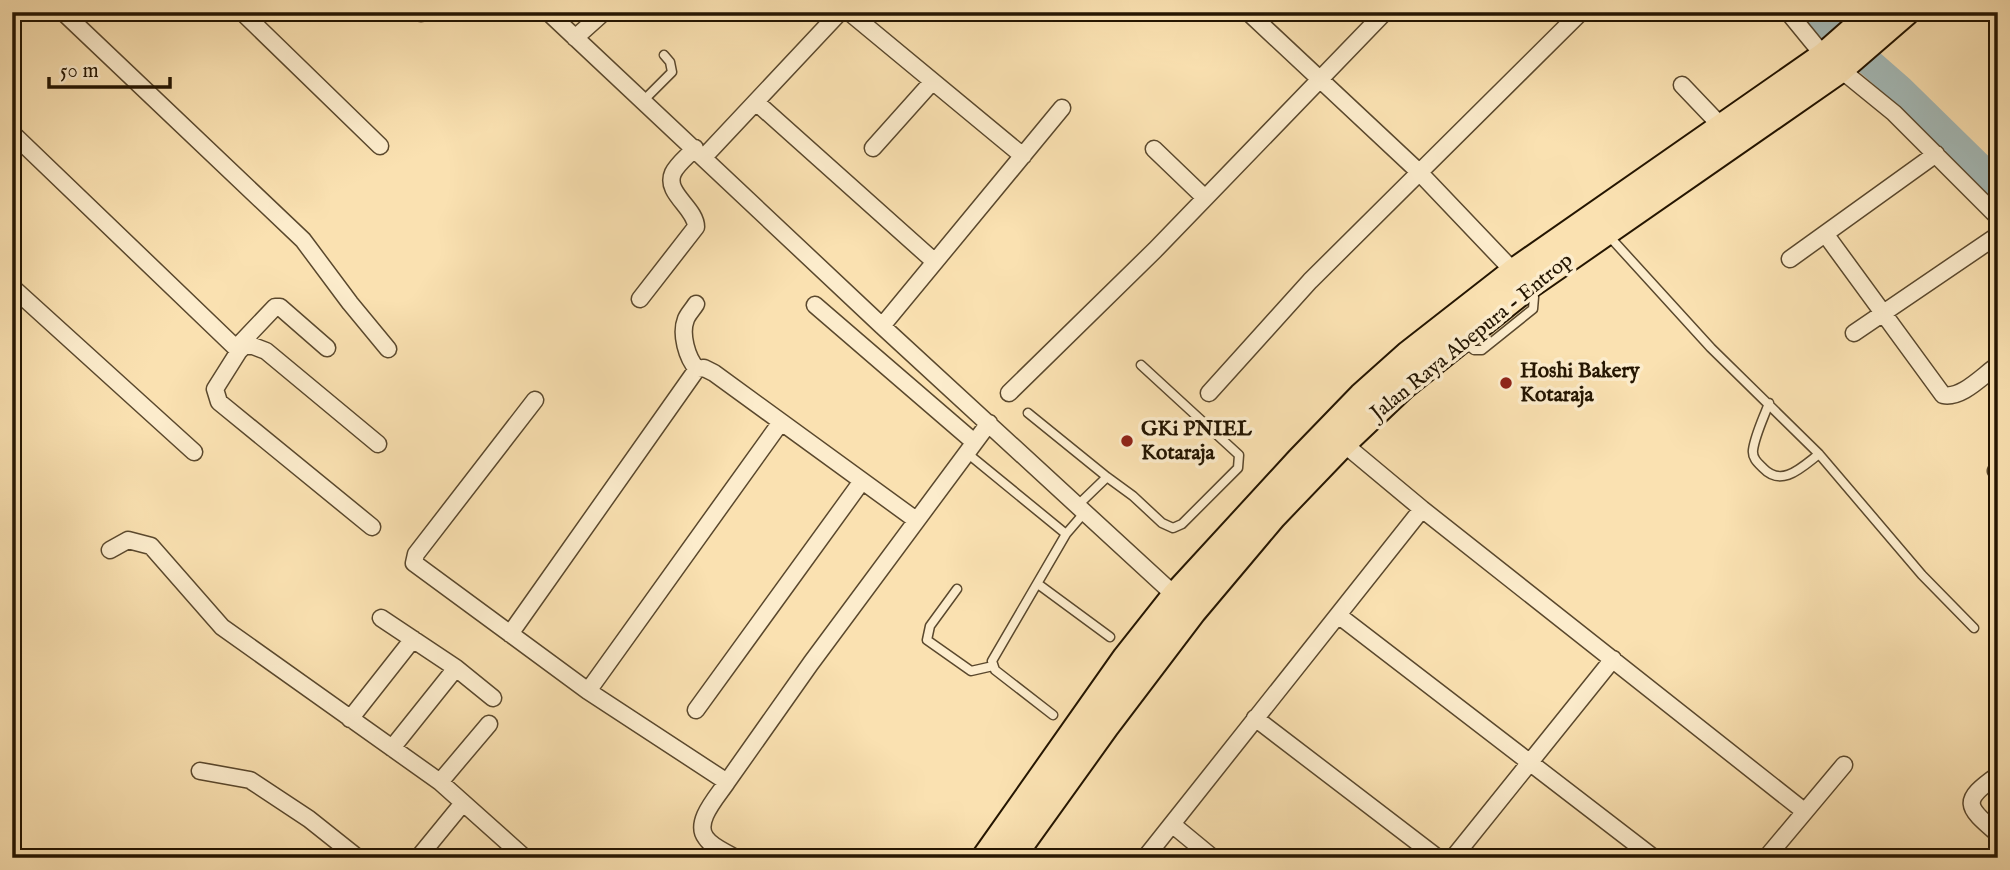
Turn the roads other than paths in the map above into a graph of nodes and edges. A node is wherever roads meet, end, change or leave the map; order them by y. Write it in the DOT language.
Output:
graph roads {
  1 [pos="63,12"];
  2 [pos="242,12"];
  3 [pos="548,12"];
  4 [pos="604,12"];
  5 [pos="840,12"];
  6 [pos="849,12"];
  7 [pos="1248,12"];
  8 [pos="1385,12"];
  9 [pos="1581,12"];
  10 [pos="1788,12"];
  11 [pos="1886,16"];
  12 [pos="575,38"];
  13 [pos="664,55"];
  14 [pos="1837,59"];
  15 [pos="1321,79"];
  16 [pos="932,82"];
  17 [pos="1682,85"];
  18 [pos="643,101"];
  19 [pos="756,102"];
  20 [pos="1062,108"];
  21 [pos="1723,128"];
  22 [pos="12,133"];
  23 [pos="380,146"];
  24 [pos="873,148"];
  25 [pos="1154,149"];
  26 [pos="700,153"];
  27 [pos="1936,154"];
  28 [pos="1023,156"];
  29 [pos="1419,172"];
  30 [pos="1205,198"];
  31 [pos="1998,217"];
  32 [pos="1606,233"];
  33 [pos="1826,235"];
  34 [pos="1998,235"];
  35 [pos="1790,259"];
  36 [pos="935,262"];
  37 [pos="1521,279"];
  38 [pos="12,286"];
  39 [pos="640,299"];
  40 [pos="696,304"];
  41 [pos="816,305"];
  42 [pos="1881,313"];
  43 [pos="882,326"];
  44 [pos="1854,332"];
  45 [pos="327,348"];
  46 [pos="388,349"];
  47 [pos="237,350"];
  48 [pos="1141,365"];
  49 [pos="1998,365"];
  50 [pos="697,369"];
  51 [pos="1009,393"];
  52 [pos="1209,393"];
  53 [pos="535,400"];
  54 [pos="1769,402"];
  55 [pos="1028,413"];
  56 [pos="781,422"];
  57 [pos="989,423"];
  58 [pos="1336,438"];
  59 [pos="378,444"];
  60 [pos="970,447"];
  61 [pos="194,452"];
  62 [pos="1819,454"];
  63 [pos="1107,477"];
  64 [pos="862,481"];
  65 [pos="1082,508"];
  66 [pos="1422,509"];
  67 [pos="916,520"];
  68 [pos="372,527"];
  69 [pos="1066,534"];
  70 [pos="110,550"];
  71 [pos="1038,584"];
  72 [pos="957,589"];
  73 [pos="1184,603"];
  74 [pos="1338,615"];
  75 [pos="381,618"];
  76 [pos="1974,628"];
  77 [pos="510,634"];
  78 [pos="1110,637"];
  79 [pos="413,639"];
  80 [pos="1613,659"];
  81 [pos="993,666"];
  82 [pos="456,668"];
  83 [pos="588,691"];
  84 [pos="493,698"];
  85 [pos="696,710"];
  86 [pos="1053,715"];
  87 [pos="1255,718"];
  88 [pos="350,719"];
  89 [pos="489,724"];
  90 [pos="392,748"];
  91 [pos="1530,762"];
  92 [pos="1844,765"];
  93 [pos="200,771"];
  94 [pos="1998,775"];
  95 [pos="440,782"];
  96 [pos="727,782"];
  97 [pos="463,803"];
  98 [pos="1804,811"];
  99 [pos="1172,825"];
  100 [pos="1998,834"];
  101 [pos="1637,844"];
  102 [pos="358,858"];
  103 [pos="418,858"];
  104 [pos="525,858"];
  105 [pos="735,858"];
  106 [pos="985,858"];
  107 [pos="1011,858"];
  108 [pos="1145,858"];
  109 [pos="1213,858"];
  110 [pos="1438,858"];
  111 [pos="1453,858"];
  112 [pos="1627,858"];
  113 [pos="1654,858"];
  114 [pos="1766,858"];
  1 -- 46 [label="street"];
  2 -- 23 [label="street"];
  3 -- 12 [label="street"];
  4 -- 12 [label="street"];
  5 -- 19 [label="street"];
  6 -- 16 [label="street"];
  7 -- 15 [label="street"];
  8 -- 15 [label="street"];
  9 -- 29 [label="street"];
  10 -- 14 [label="street"];
  11 -- 14 [label="highway, Jalan Raya Abepura - Entrop"];
  12 -- 18 [label="street"];
  13 -- 18 [label="lane"];
  14 -- 21 [label="highway"];
  14 -- 27 [label="street"];
  14 -- 32 [label="highway, Jalan Raya Abepura - Entrop"];
  15 -- 29 [label="street"];
  15 -- 30 [label="street"];
  16 -- 24 [label="street"];
  16 -- 28 [label="street"];
  17 -- 21 [label="street"];
  18 -- 26 [label="street"];
  19 -- 26 [label="street"];
  19 -- 36 [label="street"];
  20 -- 28 [label="street"];
  21 -- 37 [label="highway"];
  22 -- 47 [label="street"];
  25 -- 30 [label="street"];
  26 -- 39 [label="street"];
  26 -- 43 [label="street"];
  27 -- 31 [label="street"];
  27 -- 33 [label="street"];
  28 -- 36 [label="street"];
  29 -- 37 [label="street"];
  29 -- 52 [label="street"];
  30 -- 51 [label="street"];
  32 -- 37 [label="highway, Jalan Raya Abepura - Entrop"];
  32 -- 54 [label="lane"];
  33 -- 35 [label="street"];
  33 -- 42 [label="street"];
  34 -- 42 [label="street"];
  36 -- 43 [label="street"];
  37 -- 58 [label="highway, Jalan Raya Abepura - Entrop"];
  37 -- 58 [label="highway"];
  38 -- 61 [label="street"];
  40 -- 50 [label="street"];
  41 -- 60 [label="street"];
  42 -- 44 [label="street"];
  42 -- 49 [label="street"];
  43 -- 57 [label="street"];
  45 -- 47 [label="street"];
  47 -- 59 [label="street"];
  47 -- 68 [label="street"];
  48 -- 63 [label="lane"];
  50 -- 56 [label="street"];
  50 -- 77 [label="street"];
  53 -- 77 [label="street"];
  54 -- 62 [label="lane"];
  54 -- 62 [label="lane"];
  55 -- 63 [label="lane"];
  56 -- 64 [label="street"];
  56 -- 83 [label="street"];
  57 -- 60 [label="street"];
  57 -- 65 [label="street"];
  58 -- 66 [label="street"];
  58 -- 73 [label="highway"];
  60 -- 67 [label="street"];
  60 -- 69 [label="lane"];
  62 -- 76 [label="lane"];
  63 -- 65 [label="lane"];
  64 -- 67 [label="street"];
  64 -- 85 [label="street"];
  65 -- 69 [label="lane"];
  65 -- 73 [label="street"];
  66 -- 74 [label="street"];
  66 -- 80 [label="street"];
  67 -- 96 [label="street"];
  69 -- 71 [label="lane"];
  70 -- 88 [label="street"];
  71 -- 78 [label="lane"];
  71 -- 81 [label="lane"];
  72 -- 81 [label="lane"];
  73 -- 106 [label="highway"];
  73 -- 107 [label="highway"];
  74 -- 87 [label="street"];
  74 -- 91 [label="street"];
  75 -- 79 [label="street"];
  77 -- 83 [label="street"];
  79 -- 82 [label="street"];
  79 -- 88 [label="street"];
  80 -- 91 [label="street"];
  80 -- 98 [label="street"];
  81 -- 86 [label="lane"];
  82 -- 84 [label="street"];
  82 -- 90 [label="street"];
  83 -- 96 [label="street"];
  87 -- 99 [label="street"];
  87 -- 110 [label="street"];
  88 -- 90 [label="street"];
  89 -- 95 [label="street"];
  90 -- 95 [label="street"];
  91 -- 101 [label="street"];
  91 -- 111 [label="street"];
  92 -- 98 [label="street"];
  93 -- 102 [label="street"];
  94 -- 100 [label="street"];
  95 -- 97 [label="street"];
  96 -- 105 [label="street"];
  97 -- 103 [label="street"];
  97 -- 104 [label="street"];
  98 -- 114 [label="street"];
  99 -- 108 [label="street"];
  99 -- 109 [label="street"];
  101 -- 112 [label="street"];
  101 -- 113 [label="street"];
}
